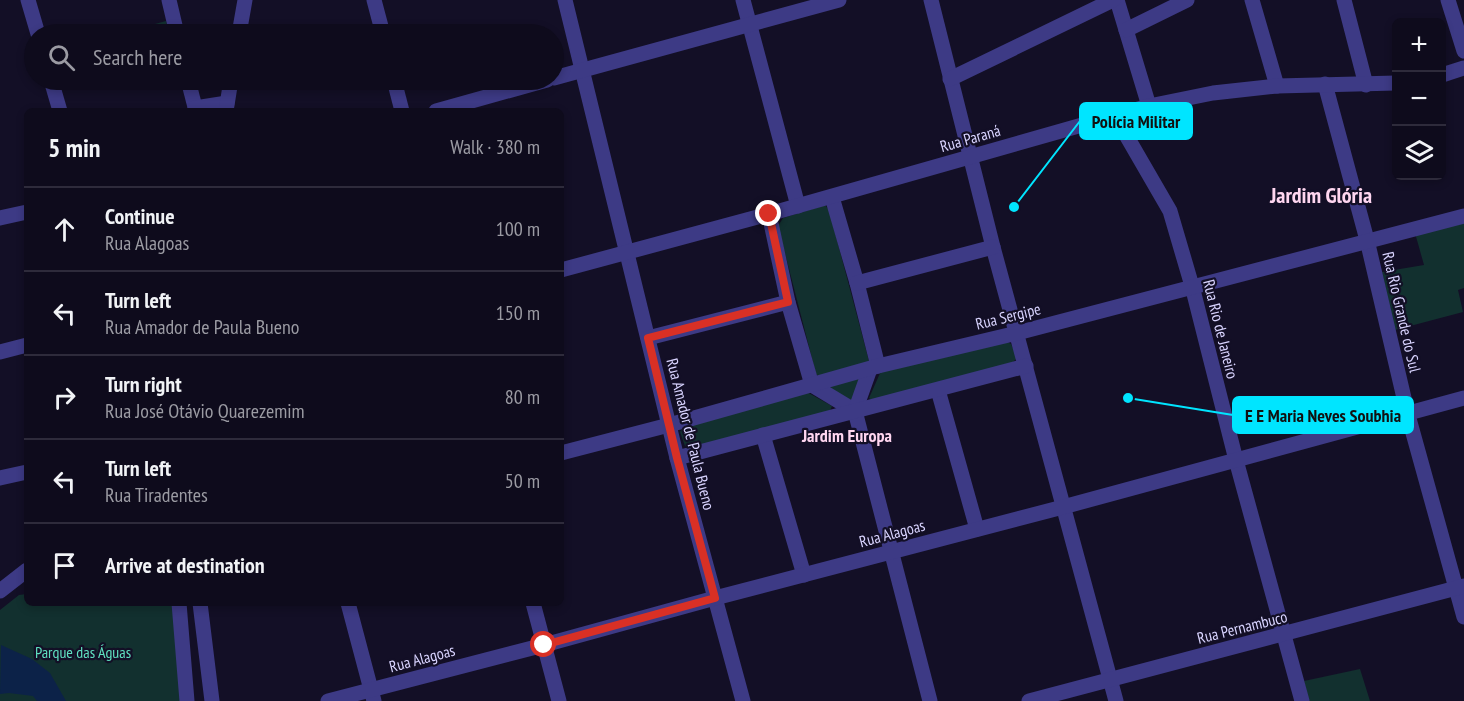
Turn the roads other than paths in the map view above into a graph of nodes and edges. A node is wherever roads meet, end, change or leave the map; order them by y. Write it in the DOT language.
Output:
graph roads {
  1 [pos="28,0"];
  2 [pos="169,0"];
  3 [pos="245,0"];
  4 [pos="374,0"];
  5 [pos="565,0"];
  6 [pos="743,0"];
  7 [pos="838,0"];
  8 [pos="931,0"];
  9 [pos="1115,0"];
  10 [pos="1187,0"];
  11 [pos="1252,0"];
  12 [pos="1344,0"];
  13 [pos="1448,0"];
  14 [pos="749,23"];
  15 [pos="35,24"];
  16 [pos="175,24"];
  17 [pos="241,24"];
  18 [pos="380,24"];
  19 [pos="1126,30"];
  20 [pos="1464,51"];
  21 [pos="1464,68"];
  22 [pos="582,70"];
  23 [pos="1446,74"];
  24 [pos="564,75"];
  25 [pos="950,79"];
  26 [pos="1392,83"];
  27 [pos="1325,84"];
  28 [pos="1365,85"];
  29 [pos="1277,86"];
  30 [pos="54,90"];
  31 [pos="191,90"];
  32 [pos="230,90"];
  33 [pos="397,90"];
  34 [pos="511,90"];
  35 [pos="1149,106"];
  36 [pos="227,107"];
  37 [pos="59,108"];
  38 [pos="195,108"];
  39 [pos="401,108"];
  40 [pos="447,108"];
  41 [pos="1115,116"];
  42 [pos="970,157"];
  43 [pos="832,197"];
  44 [pos="798,206"];
  45 [pos="24,213"];
  46 [pos="769,214"];
  47 [pos="1464,216"];
  48 [pos="0,218"];
  49 [pos="1367,240"];
  50 [pos="993,247"];
  51 [pos="625,253"];
  52 [pos="564,269"];
  53 [pos="857,283"];
  54 [pos="1192,286"];
  55 [pos="788,302"];
  56 [pos="1017,333"];
  57 [pos="648,338"];
  58 [pos="24,346"];
  59 [pos="0,352"];
  60 [pos="1026,366"];
  61 [pos="874,368"];
  62 [pos="812,385"];
  63 [pos="938,390"];
  64 [pos="1464,398"];
  65 [pos="855,411"];
  66 [pos="1408,415"];
  67 [pos="669,425"];
  68 [pos="763,435"];
  69 [pos="564,452"];
  70 [pos="677,458"];
  71 [pos="1236,460"];
  72 [pos="24,473"];
  73 [pos="0,478"];
  74 [pos="1063,507"];
  75 [pos="977,529"];
  76 [pos="890,552"];
  77 [pos="24,572"];
  78 [pos="804,575"];
  79 [pos="24,583"];
  80 [pos="1460,587"];
  81 [pos="3,588"];
  82 [pos="715,598"];
  83 [pos="183,606"];
  84 [pos="200,606"];
  85 [pos="349,606"];
  86 [pos="534,606"];
  87 [pos="1464,617"];
  88 [pos="1284,635"];
  89 [pos="544,645"];
  90 [pos="1111,680"];
  91 [pos="373,696"];
  92 [pos="187,701"];
  93 [pos="212,701"];
  94 [pos="328,701"];
  95 [pos="559,701"];
  96 [pos="743,701"];
  97 [pos="930,701"];
  98 [pos="1029,701"];
  99 [pos="1116,701"];
  100 [pos="1302,701"];
  1 -- 15 [label="street"];
  2 -- 16 [label="street"];
  3 -- 17 [label="street"];
  4 -- 18 [label="street"];
  5 -- 22 [label="street, Rua Amador de Paula Bueno"];
  6 -- 14 [label="street"];
  7 -- 14 [label="street"];
  8 -- 25 [label="street"];
  9 -- 19 [label="street"];
  9 -- 25 [label="street"];
  10 -- 19 [label="street"];
  11 -- 29 [label="street"];
  12 -- 28 [label="street"];
  13 -- 20 [label="street"];
  14 -- 22 [label="street"];
  14 -- 44 [label="street"];
  19 -- 35 [label="street"];
  21 -- 23 [label="street"];
  22 -- 24 [label="street"];
  22 -- 51 [label="street, Rua Amador de Paula Bueno"];
  25 -- 42 [label="street"];
  26 -- 28 [label="street, Rua Paraná"];
  27 -- 28 [label="street, Rua Paraná"];
  27 -- 29 [label="street, Rua Paraná"];
  27 -- 49 [label="street, Rua Rio Grande do Sul"];
  29 -- 35 [label="street, Rua Paraná"];
  30 -- 37 [label="street"];
  31 -- 38 [label="street"];
  32 -- 36 [label="street"];
  33 -- 39 [label="street"];
  34 -- 40 [label="street"];
  35 -- 41 [label="street, Rua Paraná"];
  41 -- 42 [label="street, Rua Paraná"];
  41 -- 54 [label="street, Rua Rio de Janeiro"];
  42 -- 43 [label="street, Rua Paraná"];
  42 -- 50 [label="street"];
  43 -- 44 [label="street, Rua Paraná"];
  43 -- 53 [label="street"];
  44 -- 46 [label="street, Rua Paraná"];
  45 -- 48 [label="street"];
  46 -- 51 [label="street, Rua Paraná"];
  46 -- 55 [label="street"];
  47 -- 49 [label="street, Rua Sergipe"];
  49 -- 54 [label="street, Rua Sergipe"];
  49 -- 66 [label="street, Rua Rio Grande do Sul"];
  50 -- 53 [label="street"];
  50 -- 56 [label="street"];
  51 -- 52 [label="street, Rua Paraná"];
  51 -- 57 [label="street, Rua Amador de Paula Bueno"];
  53 -- 61 [label="street"];
  54 -- 56 [label="street, Rua Sergipe"];
  54 -- 71 [label="street, Rua Rio de Janeiro"];
  55 -- 57 [label="street"];
  55 -- 62 [label="street"];
  56 -- 60 [label="street"];
  56 -- 61 [label="street, Rua Sergipe"];
  57 -- 67 [label="street, Rua Amador de Paula Bueno"];
  58 -- 59 [label="street"];
  60 -- 63 [label="street"];
  60 -- 74 [label="street"];
  61 -- 62 [label="street, Rua Sergipe"];
  61 -- 65 [label="street"];
  62 -- 65 [label="street"];
  62 -- 67 [label="street, Rua Sergipe"];
  63 -- 65 [label="street"];
  63 -- 75 [label="street"];
  64 -- 66 [label="street, Rua Alagoas"];
  65 -- 68 [label="street"];
  65 -- 76 [label="street"];
  66 -- 71 [label="street, Rua Alagoas"];
  66 -- 80 [label="street, Rua Rio Grande do Sul"];
  67 -- 69 [label="street, Rua Sergipe"];
  67 -- 70 [label="street, Rua Amador de Paula Bueno"];
  68 -- 70 [label="street"];
  68 -- 78 [label="street"];
  70 -- 82 [label="street, Rua Amador de Paula Bueno"];
  71 -- 74 [label="street, Rua Alagoas"];
  71 -- 88 [label="street, Rua Rio de Janeiro"];
  72 -- 73 [label="street"];
  74 -- 75 [label="street, Rua Alagoas"];
  74 -- 90 [label="street"];
  75 -- 76 [label="street, Rua Alagoas"];
  76 -- 78 [label="street, Rua Alagoas"];
  76 -- 97 [label="street"];
  77 -- 81 [label="street"];
  78 -- 82 [label="street, Rua Alagoas"];
  79 -- 81 [label="street"];
  80 -- 87 [label="street, Rua Rio Grande do Sul"];
  80 -- 88 [label="street, Rua Pernambuco"];
  82 -- 89 [label="street, Rua Alagoas"];
  82 -- 96 [label="street, Rua Amador de Paula Bueno"];
  83 -- 92 [label="street"];
  84 -- 93 [label="street"];
  85 -- 91 [label="street"];
  86 -- 89 [label="street"];
  88 -- 90 [label="street, Rua Pernambuco"];
  88 -- 100 [label="street, Rua Rio de Janeiro"];
  89 -- 91 [label="street, Rua Alagoas"];
  89 -- 95 [label="street"];
  90 -- 98 [label="street, Rua Pernambuco"];
  90 -- 99 [label="street"];
  91 -- 94 [label="street, Rua Alagoas"];
}
